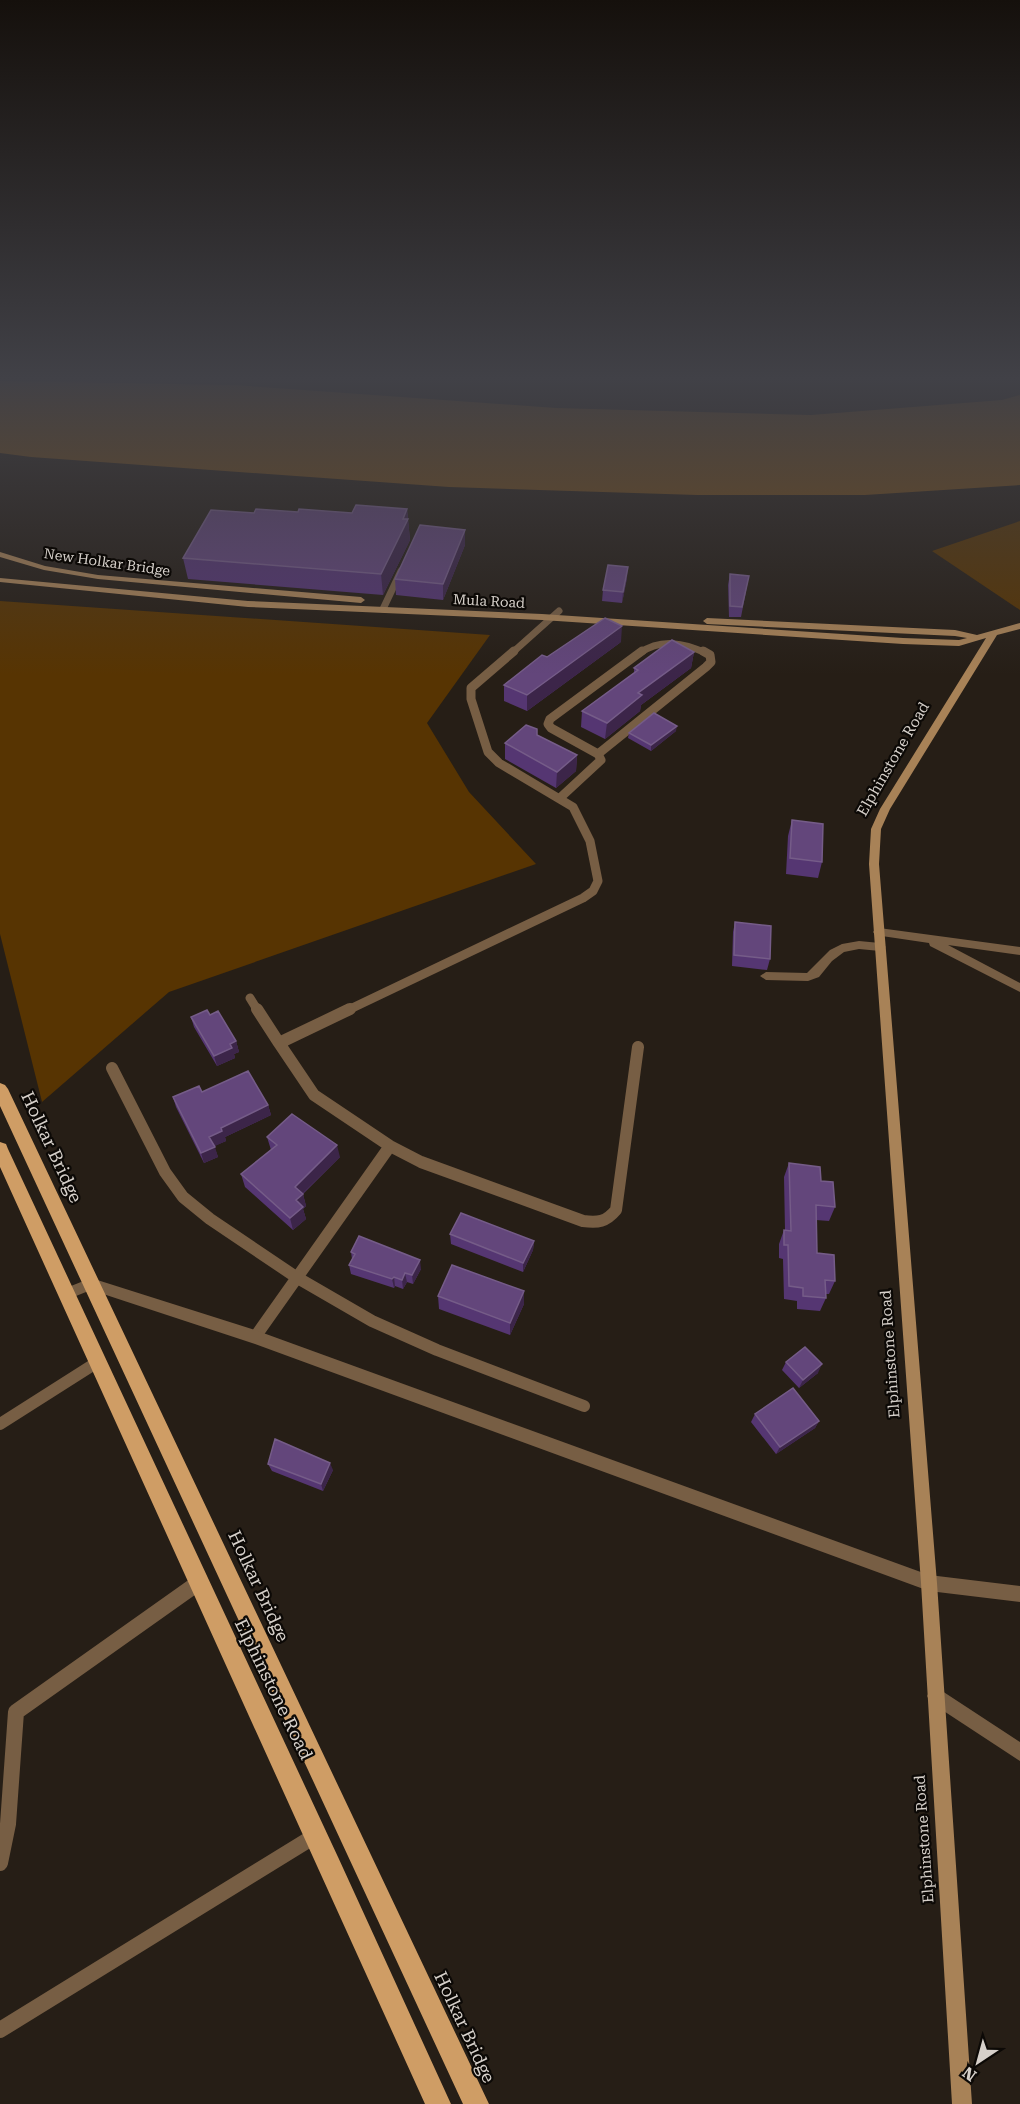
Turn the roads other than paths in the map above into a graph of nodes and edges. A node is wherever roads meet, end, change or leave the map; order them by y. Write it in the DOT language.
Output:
graph roads {
  1 [pos="0,555"];
  2 [pos="405,563"];
  3 [pos="0,580"];
  4 [pos="284,595"];
  5 [pos="279,605"];
  6 [pos="385,605"];
  7 [pos="556,615"];
  8 [pos="1020,626"];
  9 [pos="993,634"];
  10 [pos="598,754"];
  11 [pos="561,797"];
  12 [pos="879,932"];
  13 [pos="925,938"];
  14 [pos="880,947"];
  15 [pos="1020,951"];
  16 [pos="766,976"];
  17 [pos="1020,988"];
  18 [pos="250,998"];
  19 [pos="279,1043"];
  20 [pos="638,1047"];
  21 [pos="112,1068"];
  22 [pos="0,1089"];
  23 [pos="390,1146"];
  24 [pos="0,1149"];
  25 [pos="296,1277"];
  26 [pos="91,1284"];
  27 [pos="66,1294"];
  28 [pos="255,1337"];
  29 [pos="96,1363"];
  30 [pos="584,1406"];
  31 [pos="0,1424"];
  32 [pos="198,1583"];
  33 [pos="929,1583"];
  34 [pos="1020,1594"];
  35 [pos="936,1696"];
  36 [pos="1020,1752"];
  37 [pos="318,1834"];
  38 [pos="0,1863"];
  39 [pos="0,2030"];
  40 [pos="438,2104"];
  41 [pos="476,2104"];
  42 [pos="962,2104"];
  1 -- 4 [label="main road, New Holkar Bridge"];
  2 -- 6 [label="lane"];
  3 -- 5 [label="main road, Mula Road"];
  4 -- 5 [label="main road"];
  4 -- 6 [label="main road, Mula Road"];
  5 -- 6 [label="main road, Mula Road"];
  6 -- 7 [label="main road, Mula Road"];
  7 -- 9 [label="main road, Mula Road"];
  7 -- 11 [label="lane"];
  8 -- 9 [label="main road, Mula Road"];
  9 -- 12 [label="main road, Elphinstone Road"];
  10 -- 10 [label="lane"];
  10 -- 11 [label="lane"];
  11 -- 19 [label="lane"];
  12 -- 13 [label="street"];
  12 -- 14 [label="main road, Elphinstone Road"];
  13 -- 15 [label="street"];
  13 -- 17 [label="street"];
  14 -- 16 [label="street"];
  14 -- 33 [label="main road, Elphinstone Road"];
  18 -- 19 [label="lane"];
  19 -- 23 [label="lane"];
  20 -- 23 [label="lane"];
  21 -- 25 [label="lane"];
  22 -- 26 [label="main road, Holkar Bridge"];
  23 -- 25 [label="lane"];
  24 -- 27 [label="main road, Elphinstone Road"];
  25 -- 28 [label="lane"];
  25 -- 30 [label="lane"];
  26 -- 27 [label="street"];
  26 -- 28 [label="street"];
  26 -- 41 [label="main road, Holkar Bridge"];
  27 -- 29 [label="main road, Elphinstone Road"];
  28 -- 33 [label="street"];
  29 -- 31 [label="lane"];
  29 -- 32 [label="main road, Elphinstone Road"];
  32 -- 37 [label="main road, Elphinstone Road"];
  32 -- 38 [label="lane"];
  33 -- 34 [label="street"];
  33 -- 35 [label="main road, Elphinstone Road"];
  35 -- 36 [label="street"];
  35 -- 42 [label="main road, Elphinstone Road"];
  37 -- 39 [label="lane"];
  37 -- 40 [label="main road, Elphinstone Road"];
}
